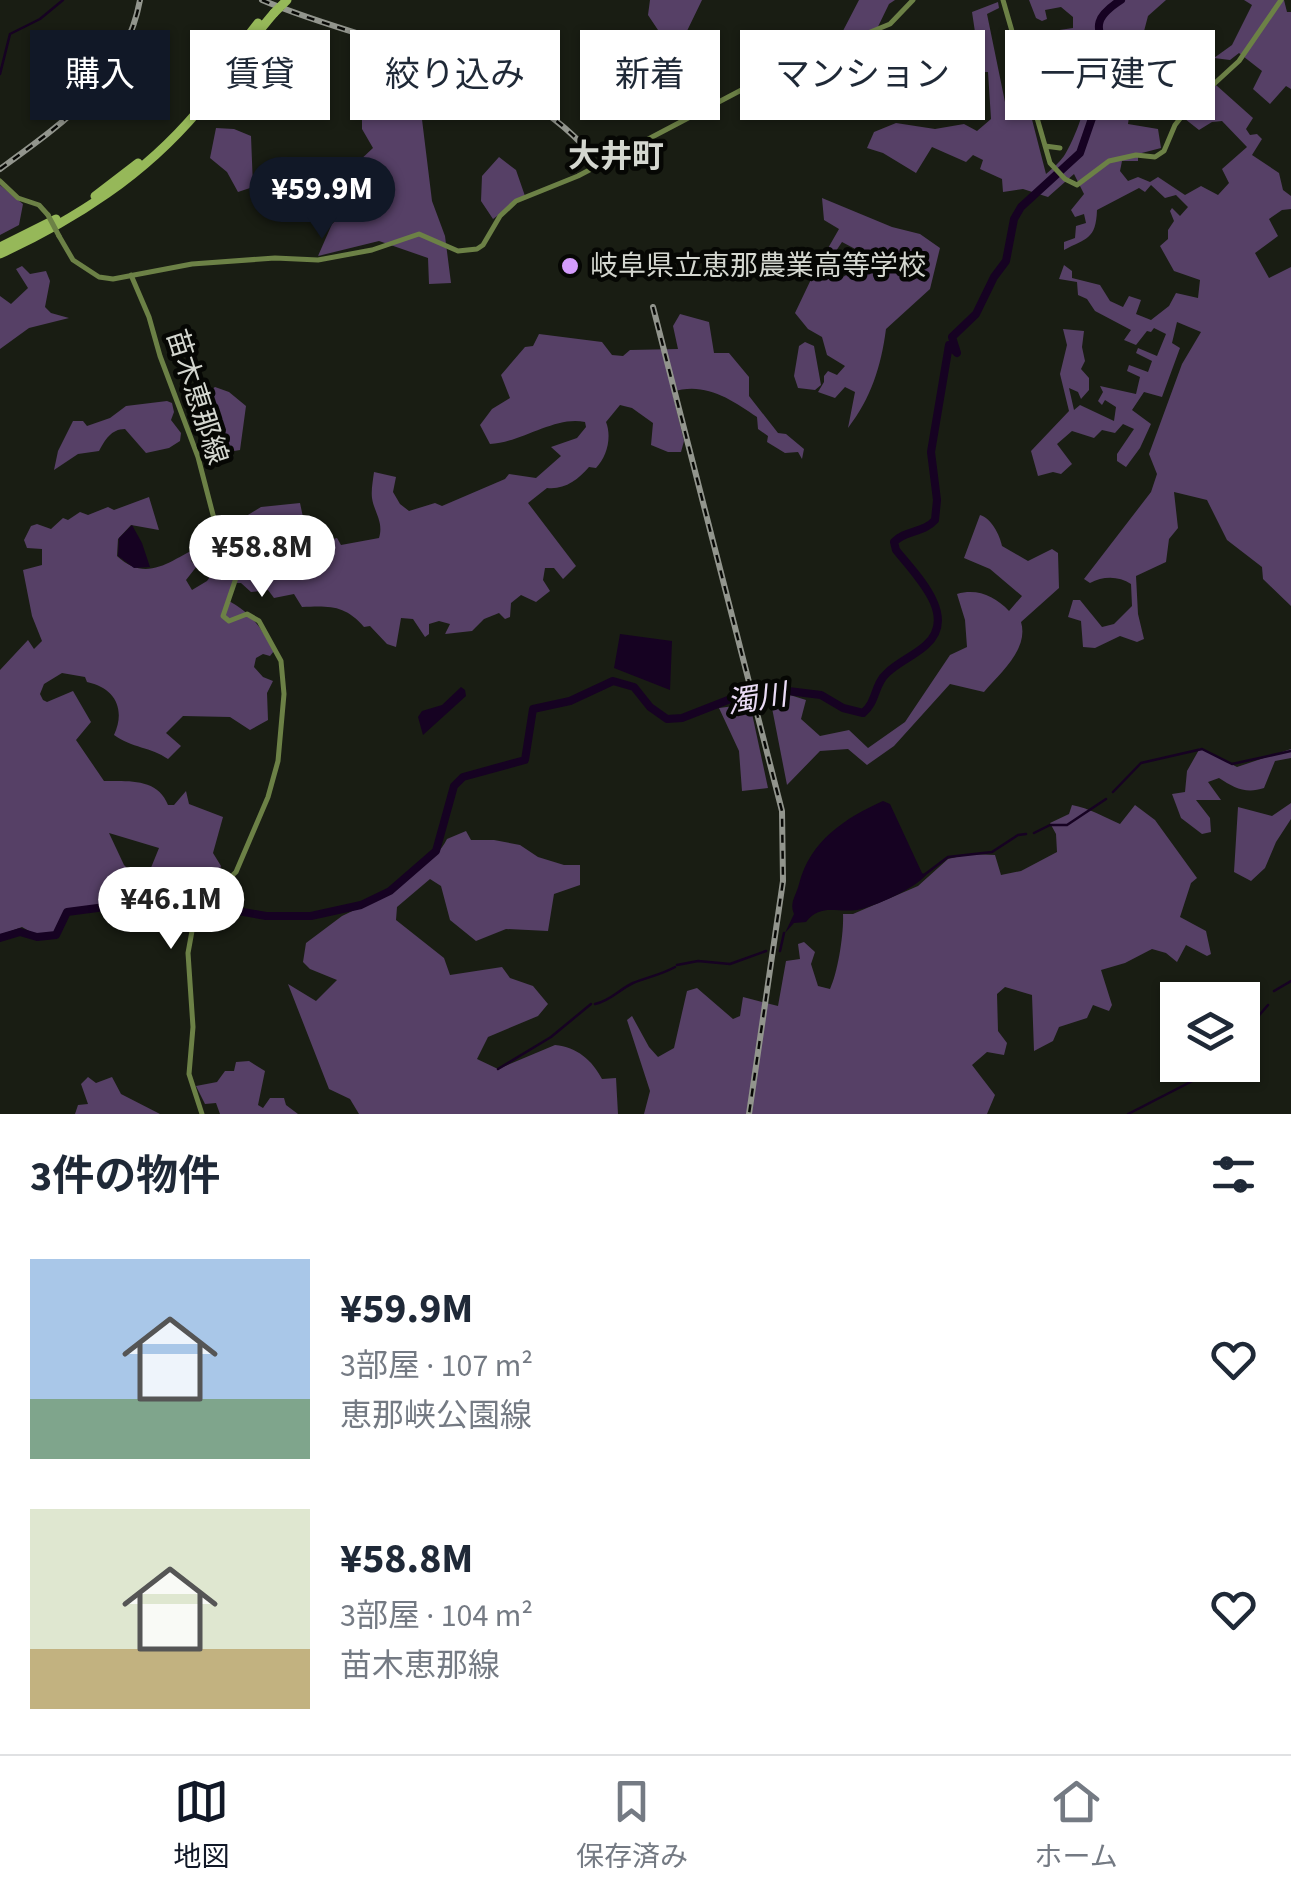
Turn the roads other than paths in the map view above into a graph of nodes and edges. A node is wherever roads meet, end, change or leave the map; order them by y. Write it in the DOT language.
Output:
graph roads {
  1 [pos="278,0"];
  2 [pos="286,0"];
  3 [pos="913,0"];
  4 [pos="1003,0"];
  5 [pos="1281,0"];
  6 [pos="271,12"];
  7 [pos="1043,144"];
  8 [pos="1060,148"];
  9 [pos="0,181"];
  10 [pos="0,251"];
  11 [pos="131,275"];
  12 [pos="202,1114"];
  1 -- 6 [label="highway, bridge"];
  2 -- 6 [label="highway, bridge"];
  3 -- 11 [label="main road"];
  4 -- 7 [label="main road"];
  5 -- 7 [label="main road"];
  6 -- 10 [label="highway"];
  7 -- 8 [label="main road"];
  9 -- 11 [label="main road, bridge"];
  11 -- 12 [label="main road, 苗木恵那線"];
}
